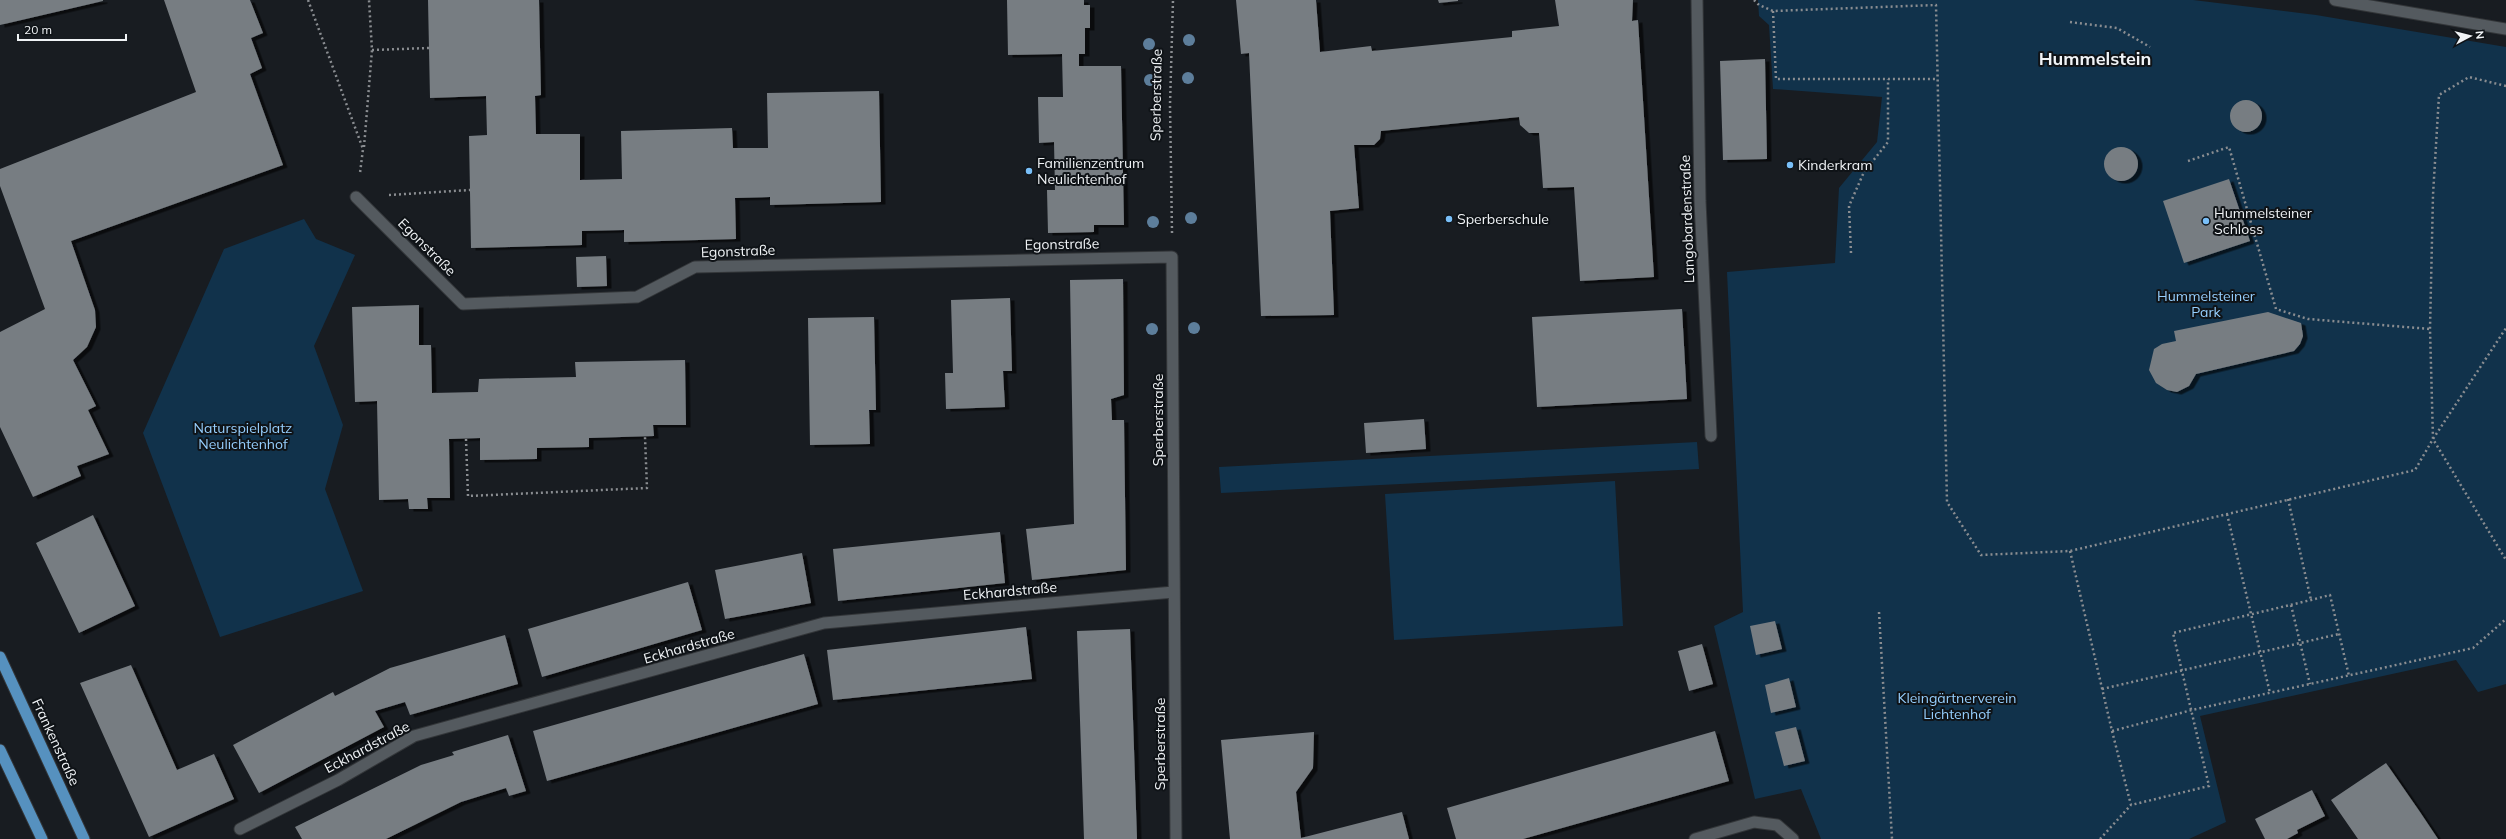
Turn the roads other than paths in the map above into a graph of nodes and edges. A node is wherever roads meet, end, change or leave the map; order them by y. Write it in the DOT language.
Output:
graph roads {
  1 [pos="1697,0"];
  2 [pos="2335,0"];
  3 [pos="2506,29"];
  4 [pos="356,197"];
  5 [pos="1172,257"];
  6 [pos="1711,436"];
  7 [pos="1174,592"];
  8 [pos="0,657"];
  9 [pos="0,750"];
  10 [pos="240,829"];
  11 [pos="42,839"];
  12 [pos="84,839"];
  13 [pos="1176,839"];
  14 [pos="1695,839"];
  15 [pos="1793,839"];
  1 -- 6 [label="street, Langobardenstraße"];
  2 -- 3 [label="street"];
  4 -- 5 [label="street, Egonstraße"];
  5 -- 7 [label="street, Sperberstraße"];
  7 -- 10 [label="street, Eckhardstraße"];
  7 -- 13 [label="street, Sperberstraße"];
  8 -- 12 [label="main road, Frankenstraße"];
  9 -- 11 [label="main road"];
  14 -- 15 [label="street"];
}
